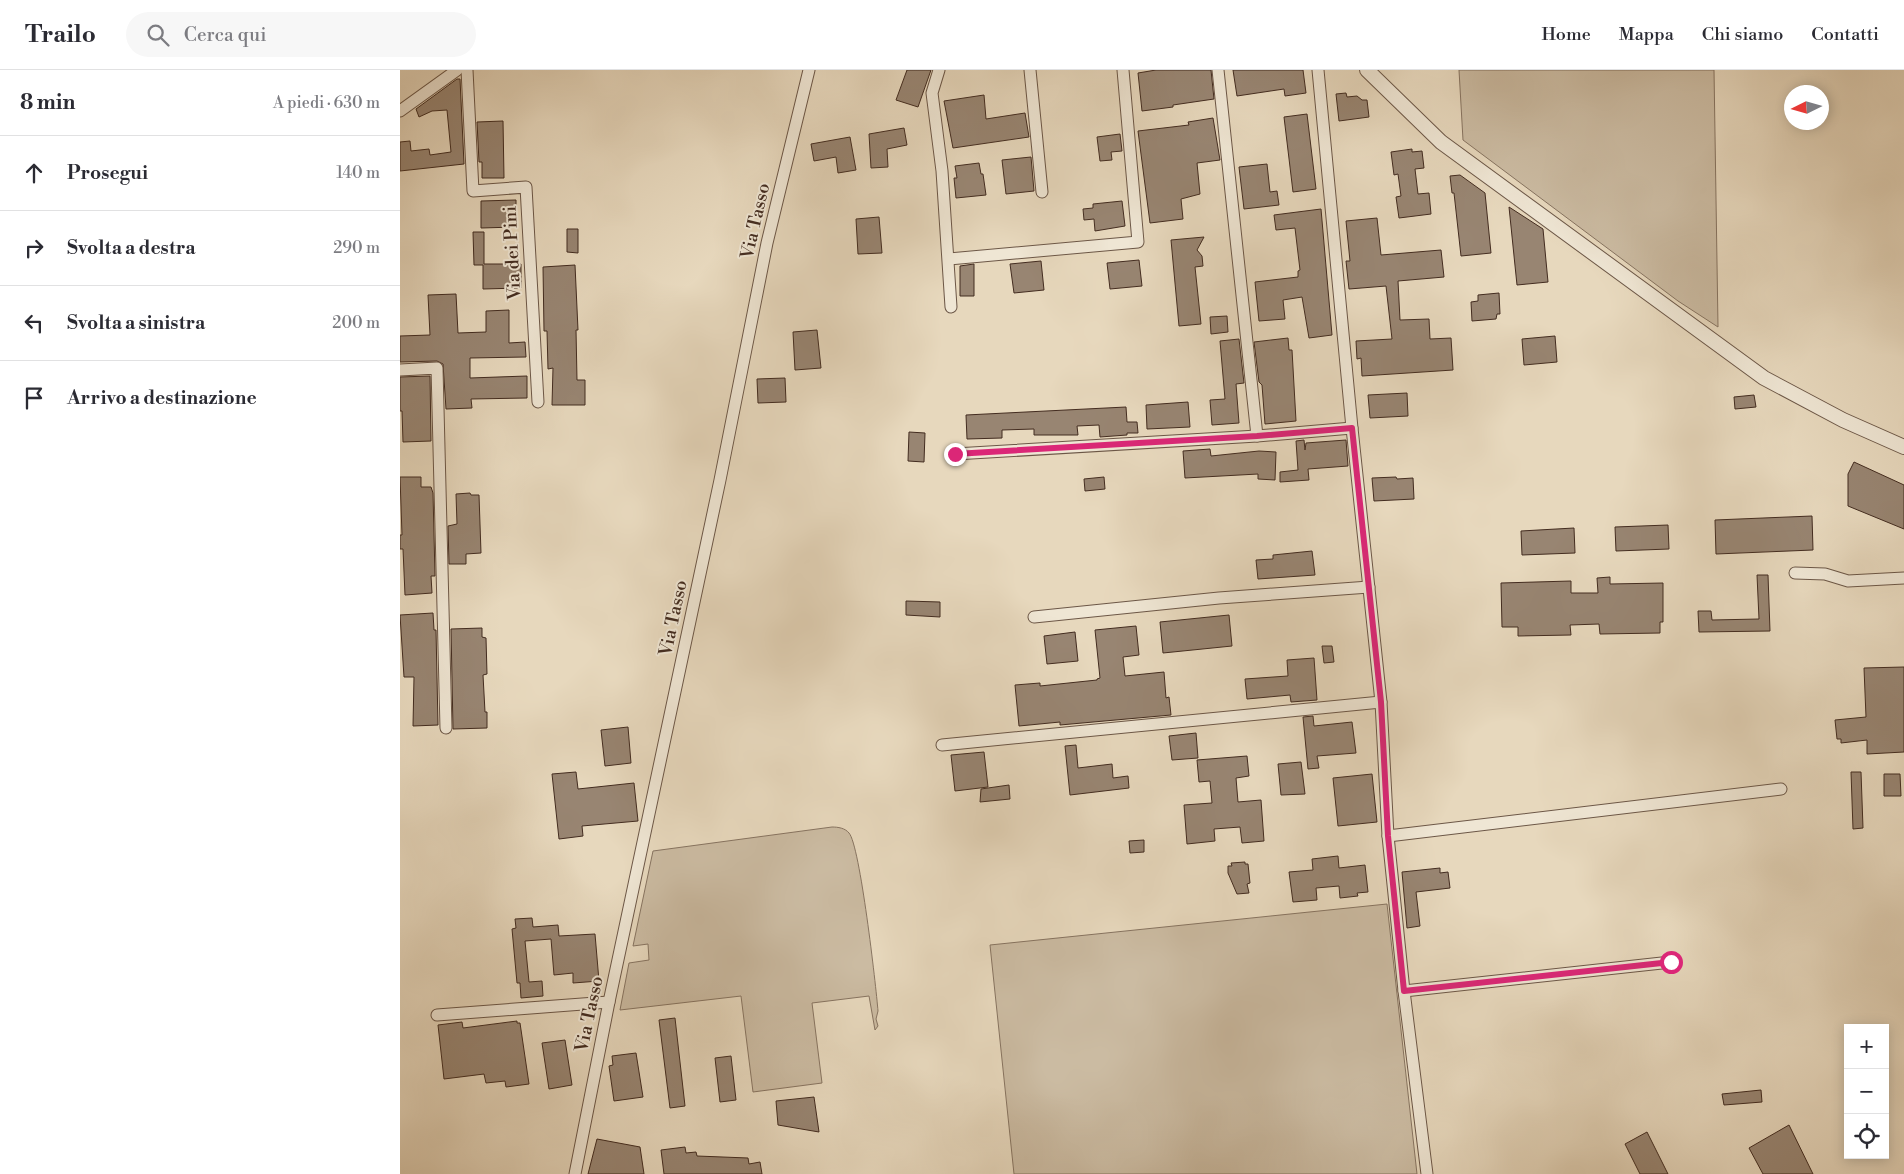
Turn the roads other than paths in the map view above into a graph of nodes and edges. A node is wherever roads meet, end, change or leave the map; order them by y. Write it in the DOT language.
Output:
graph roads {
  1 [pos="457,70"];
  2 [pos="467,70"];
  3 [pos="809,70"];
  4 [pos="939,70"];
  5 [pos="1030,70"];
  6 [pos="1124,70"];
  7 [pos="1218,70"];
  8 [pos="1318,70"];
  9 [pos="1367,70"];
  10 [pos="400,111"];
  11 [pos="1042,192"];
  12 [pos="949,259"];
  13 [pos="951,307"];
  14 [pos="400,370"];
  15 [pos="538,402"];
  16 [pos="1352,428"];
  17 [pos="1257,436"];
  18 [pos="1904,447"];
  19 [pos="955,454"];
  20 [pos="1795,573"];
  21 [pos="1904,578"];
  22 [pos="1369,587"];
  23 [pos="1034,617"];
  24 [pos="1381,702"];
  25 [pos="446,728"];
  26 [pos="942,745"];
  27 [pos="1781,790"];
  28 [pos="1388,836"];
  29 [pos="1671,962"];
  30 [pos="1404,991"];
  31 [pos="609,1002"];
  32 [pos="437,1015"];
  33 [pos="575,1174"];
  34 [pos="1427,1174"];
  1 -- 10 [label="street"];
  2 -- 15 [label="street, Via dei Pini"];
  3 -- 31 [label="street, Via Tasso"];
  4 -- 12 [label="street"];
  5 -- 11 [label="street"];
  6 -- 12 [label="street"];
  7 -- 17 [label="street"];
  8 -- 16 [label="street"];
  9 -- 18 [label="street"];
  12 -- 13 [label="street"];
  14 -- 25 [label="street"];
  16 -- 17 [label="street"];
  16 -- 22 [label="street"];
  17 -- 19 [label="street"];
  20 -- 21 [label="street"];
  22 -- 23 [label="street"];
  22 -- 24 [label="street"];
  24 -- 26 [label="street"];
  24 -- 28 [label="street"];
  27 -- 28 [label="street"];
  28 -- 30 [label="street"];
  29 -- 30 [label="street"];
  30 -- 34 [label="street"];
  31 -- 32 [label="street"];
  31 -- 33 [label="street, Via Tasso"];
}
